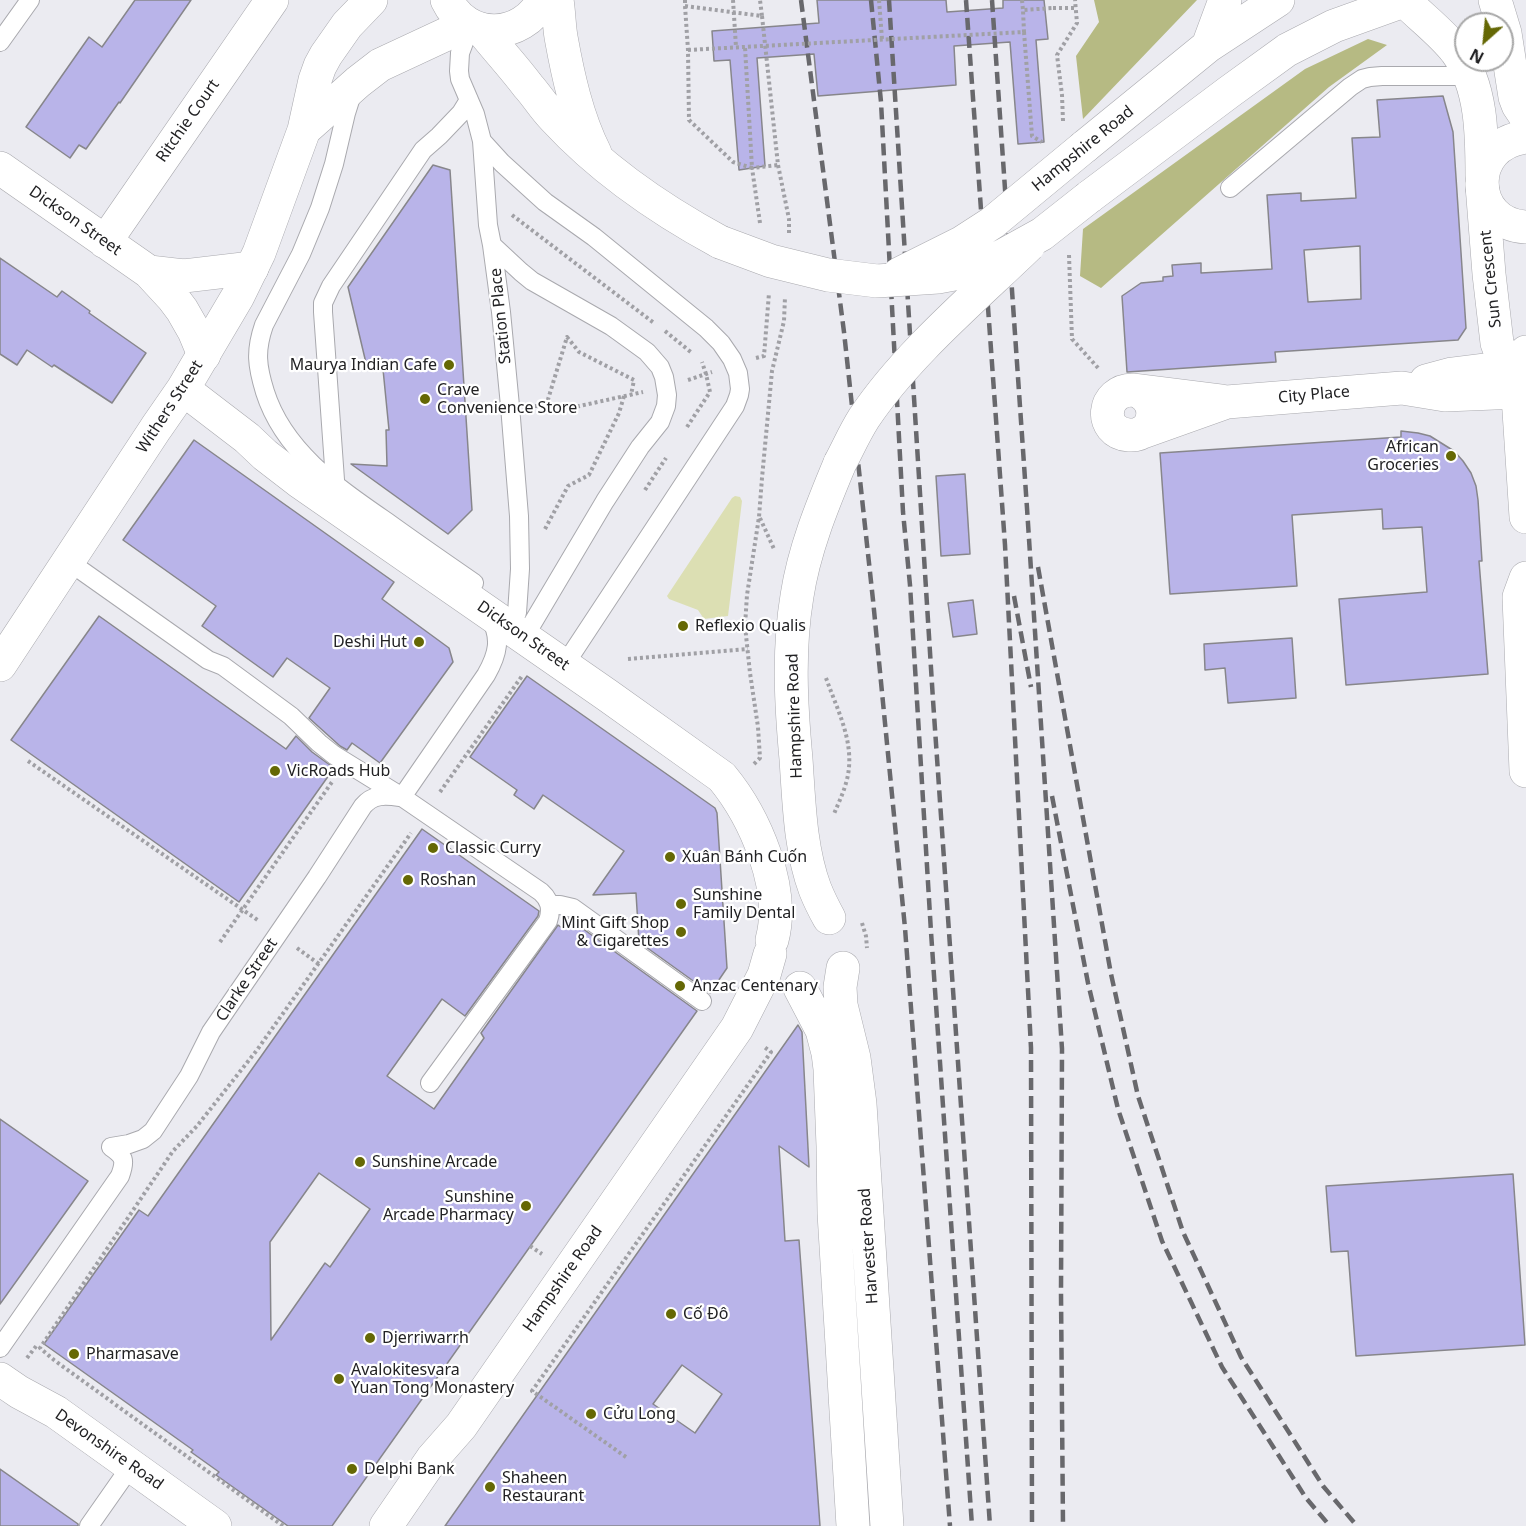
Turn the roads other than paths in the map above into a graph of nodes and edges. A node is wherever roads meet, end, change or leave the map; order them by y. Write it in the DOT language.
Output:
graph roads {
  1 [pos="30,0"];
  2 [pos="272,0"];
  3 [pos="371,0"];
  4 [pos="543,0"];
  5 [pos="557,0"];
  6 [pos="1225,0"];
  7 [pos="1278,0"];
  8 [pos="1495,0"];
  9 [pos="1400,1"];
  10 [pos="467,20"];
  11 [pos="0,42"];
  12 [pos="1208,46"];
  13 [pos="1469,76"];
  14 [pos="358,82"];
  15 [pos="469,100"];
  16 [pos="1526,117"];
  17 [pos="304,130"];
  18 [pos="1526,137"];
  19 [pos="482,141"];
  20 [pos="598,160"];
  21 [pos="0,168"];
  22 [pos="1482,181"];
  23 [pos="1230,188"];
  24 [pos="1526,227"];
  25 [pos="1042,234"];
  26 [pos="105,242"];
  27 [pos="492,245"];
  28 [pos="252,268"];
  29 [pos="149,272"];
  30 [pos="877,281"];
  31 [pos="204,355"];
  32 [pos="1520,370"];
  33 [pos="183,389"];
  34 [pos="1227,402"];
  35 [pos="337,497"];
  36 [pos="1526,517"];
  37 [pos="68,561"];
  38 [pos="1526,578"];
  39 [pos="501,612"];
  40 [pos="532,624"];
  41 [pos="573,652"];
  42 [pos="0,665"];
  43 [pos="1526,771"];
  44 [pos="402,797"];
  45 [pos="550,905"];
  46 [pos="829,918"];
  47 [pos="773,935"];
  48 [pos="843,968"];
  49 [pos="799,988"];
  50 [pos="702,1001"];
  51 [pos="737,1028"];
  52 [pos="430,1083"];
  53 [pos="0,1348"];
  54 [pos="11,1372"];
  55 [pos="131,1466"];
  56 [pos="89,1526"];
  57 [pos="215,1526"];
  58 [pos="386,1526"];
  59 [pos="853,1526"];
  60 [pos="888,1526"];
  1 -- 11 [label="lane"];
  2 -- 26 [label="street, Ritchie Court"];
  3 -- 17 [label="street, Withers Street"];
  4 -- 10 [label="street"];
  5 -- 20 [label="street, Hampshire Road"];
  6 -- 12 [label="street"];
  7 -- 12 [label="street, Hampshire Road"];
  8 -- 16 [label="street"];
  9 -- 13 [label="street, Sun Crescent"];
  9 -- 25 [label="street, Hampshire Road, bridge"];
  10 -- 14 [label="street, Withers Street"];
  10 -- 15 [label="lane, Station Place"];
  10 -- 20 [label="street, Hampshire Road"];
  12 -- 30 [label="street, Hampshire Road, bridge"];
  13 -- 22 [label="street, Sun Crescent"];
  13 -- 23 [label="lane"];
  14 -- 17 [label="street, Withers Street"];
  14 -- 35 [label="lane"];
  15 -- 19 [label="lane, Station Place"];
  15 -- 35 [label="lane"];
  17 -- 28 [label="street, Withers Street"];
  18 -- 22 [label="street"];
  19 -- 27 [label="lane, Station Place"];
  19 -- 41 [label="lane"];
  20 -- 30 [label="street, Hampshire Road, bridge"];
  21 -- 26 [label="street, Dickson Street"];
  22 -- 24 [label="street"];
  22 -- 32 [label="street, Sun Crescent"];
  25 -- 30 [label="street, Hampshire Road, bridge"];
  25 -- 46 [label="street, Hampshire Road, bridge"];
  26 -- 29 [label="street, Dickson Street"];
  27 -- 39 [label="lane, Station Place"];
  27 -- 40 [label="lane"];
  28 -- 29 [label="street, Dickson Street"];
  28 -- 31 [label="street, Withers Street"];
  29 -- 31 [label="street, Dickson Street"];
  31 -- 33 [label="street, Withers Street"];
  32 -- 34 [label="street, City Place"];
  32 -- 36 [label="street"];
  33 -- 35 [label="street, Dickson Street"];
  33 -- 37 [label="street, Withers Street"];
  34 -- 34 [label="street, City Place"];
  35 -- 39 [label="street, Dickson Street"];
  37 -- 42 [label="street, Withers Street"];
  37 -- 44 [label="lane"];
  38 -- 43 [label="street"];
  39 -- 40 [label="lane"];
  39 -- 44 [label="lane"];
  39 -- 47 [label="street, Dickson Street"];
  40 -- 41 [label="lane"];
  41 -- 47 [label="lane"];
  44 -- 45 [label="lane"];
  44 -- 53 [label="lane, Clarke Street"];
  45 -- 50 [label="lane"];
  45 -- 52 [label="lane"];
  46 -- 47 [label="street"];
  46 -- 48 [label="street"];
  47 -- 49 [label="street"];
  47 -- 51 [label="street, Hampshire Road"];
  48 -- 49 [label="street"];
  48 -- 60 [label="street, Harvester Road"];
  49 -- 51 [label="street, Hampshire Road"];
  49 -- 59 [label="street, Harvester Road"];
  51 -- 58 [label="street, Hampshire Road"];
  54 -- 55 [label="street, Devonshire Road"];
  55 -- 56 [label="lane"];
  55 -- 57 [label="street, Devonshire Road"];
}
